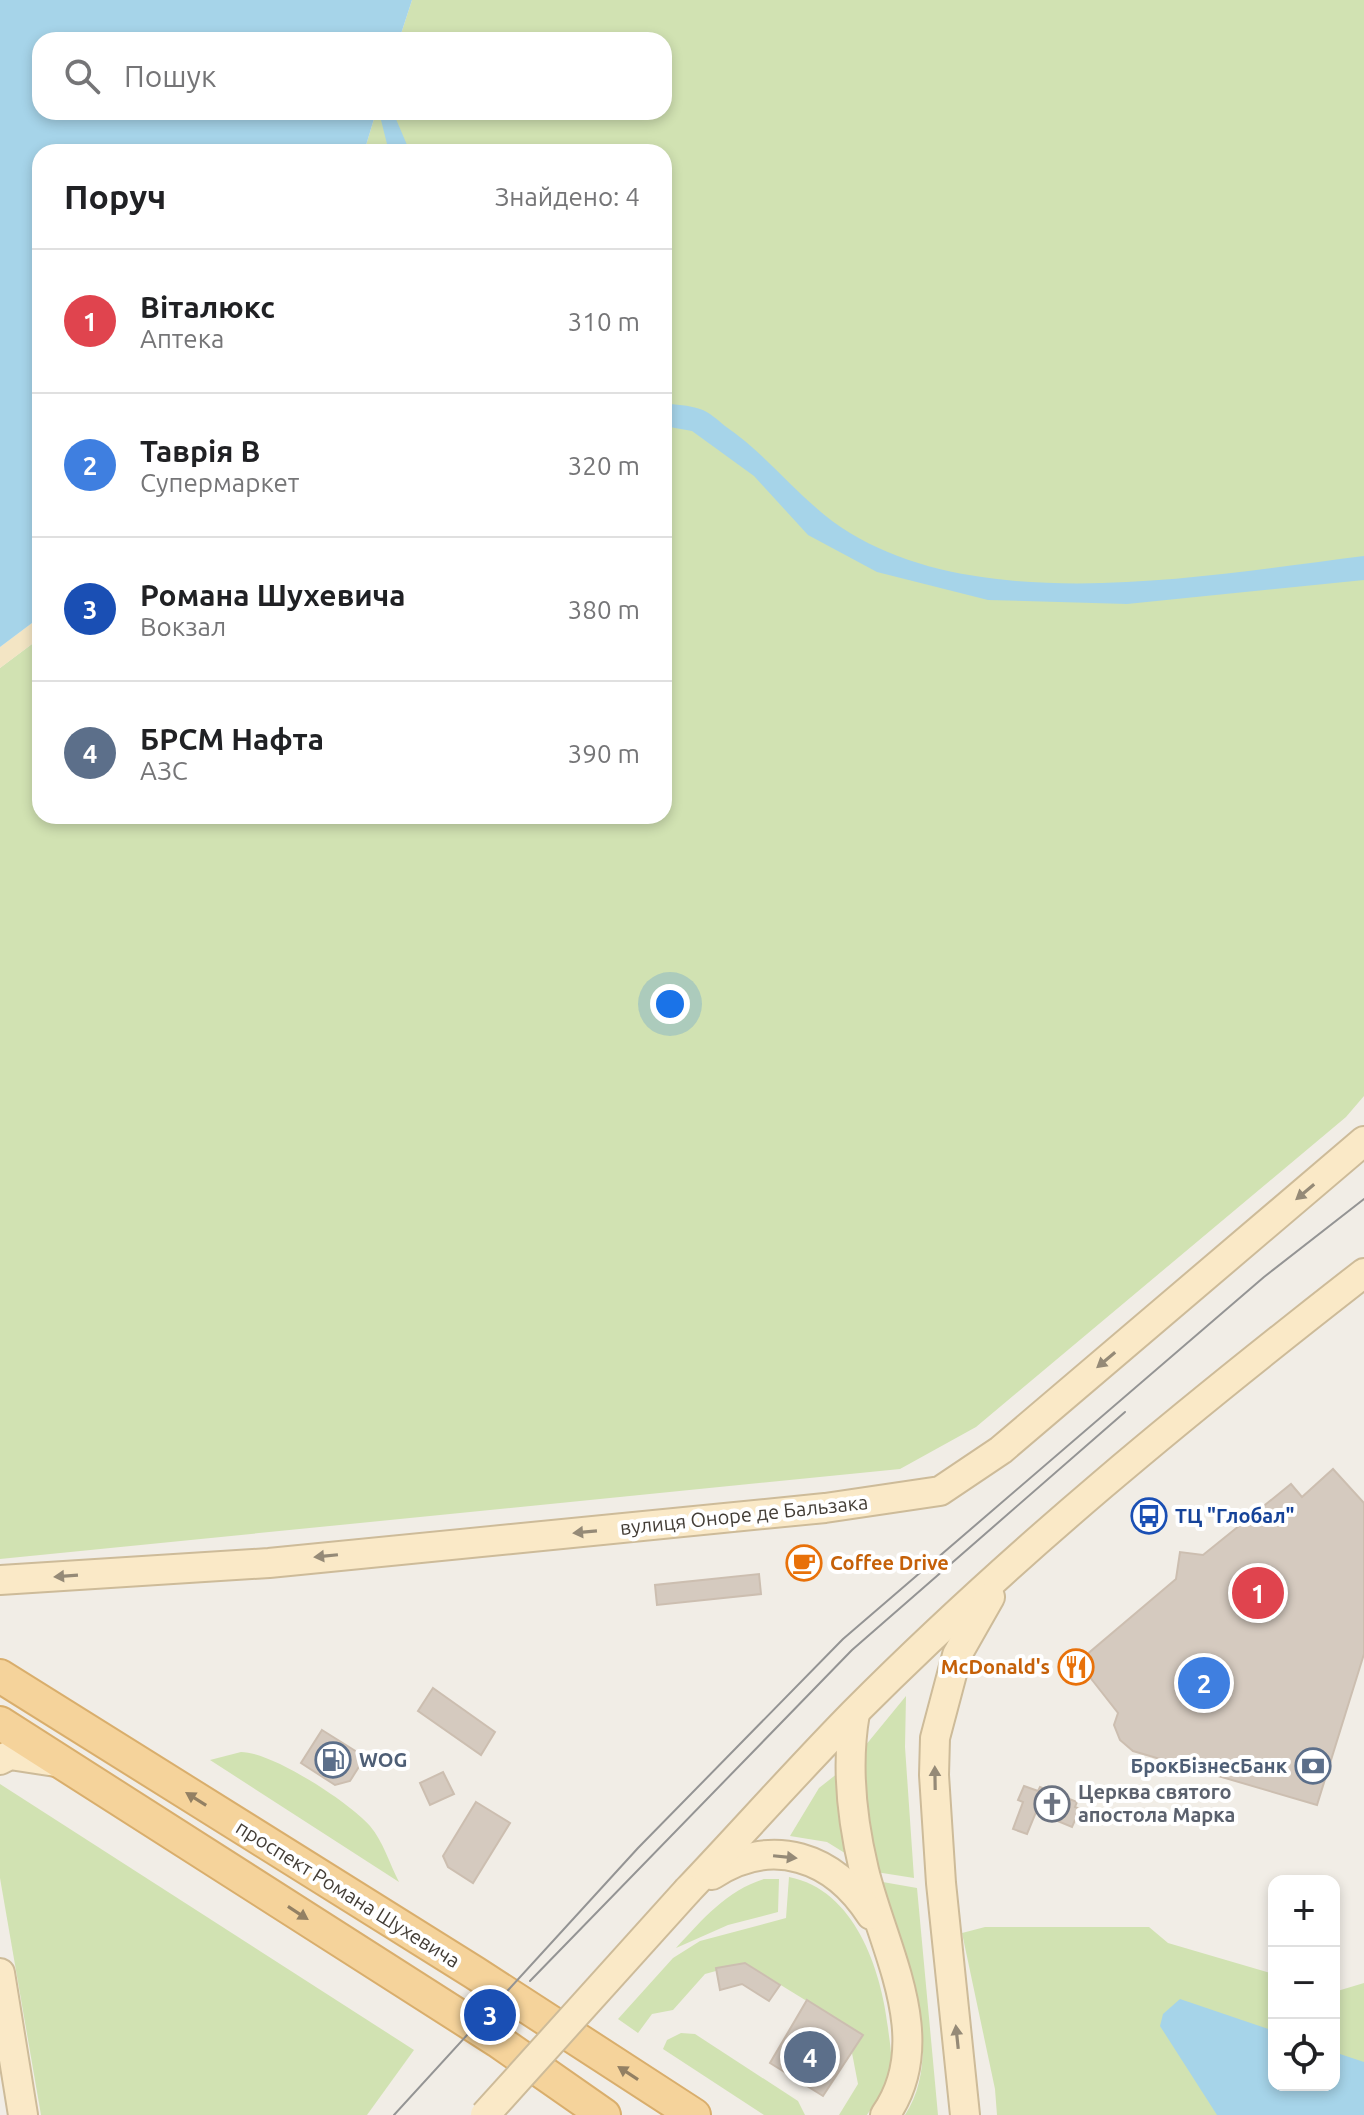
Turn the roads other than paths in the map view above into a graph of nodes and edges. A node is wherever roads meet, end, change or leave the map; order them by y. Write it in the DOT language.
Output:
graph roads {
  1 [pos="1364,1141"];
  2 [pos="1364,1273"];
  3 [pos="1005,1570"];
  4 [pos="0,1580"];
  5 [pos="0,1676"];
  6 [pos="855,1713"];
  7 [pos="0,1723"];
  8 [pos="0,1760"];
  9 [pos="62,1763"];
  10 [pos="688,1890"];
  11 [pos="879,1928"];
  12 [pos="0,1973"];
  13 [pos="23,2115"];
  14 [pos="485,2115"];
  15 [pos="604,2115"];
  16 [pos="694,2115"];
  17 [pos="885,2115"];
  18 [pos="965,2115"];
  1 -- 4 [label="street, вулиця Оноре де Бальзака, one-way"];
  2 -- 3 [label="street"];
  3 -- 6 [label="street"];
  18 -- 3 [label="street, one-way"];
  16 -- 5 [label="main road, проспект Романа Шухевича, one-way"];
  6 -- 10 [label="street"];
  6 -- 11 [label="street"];
  7 -- 9 [label="main road"];
  8 -- 9 [label="street"];
  9 -- 15 [label="main road, one-way"];
  10 -- 11 [label="street, one-way"];
  10 -- 14 [label="street, bridge"];
  11 -- 17 [label="street"];
  12 -- 13 [label="street"];
}
